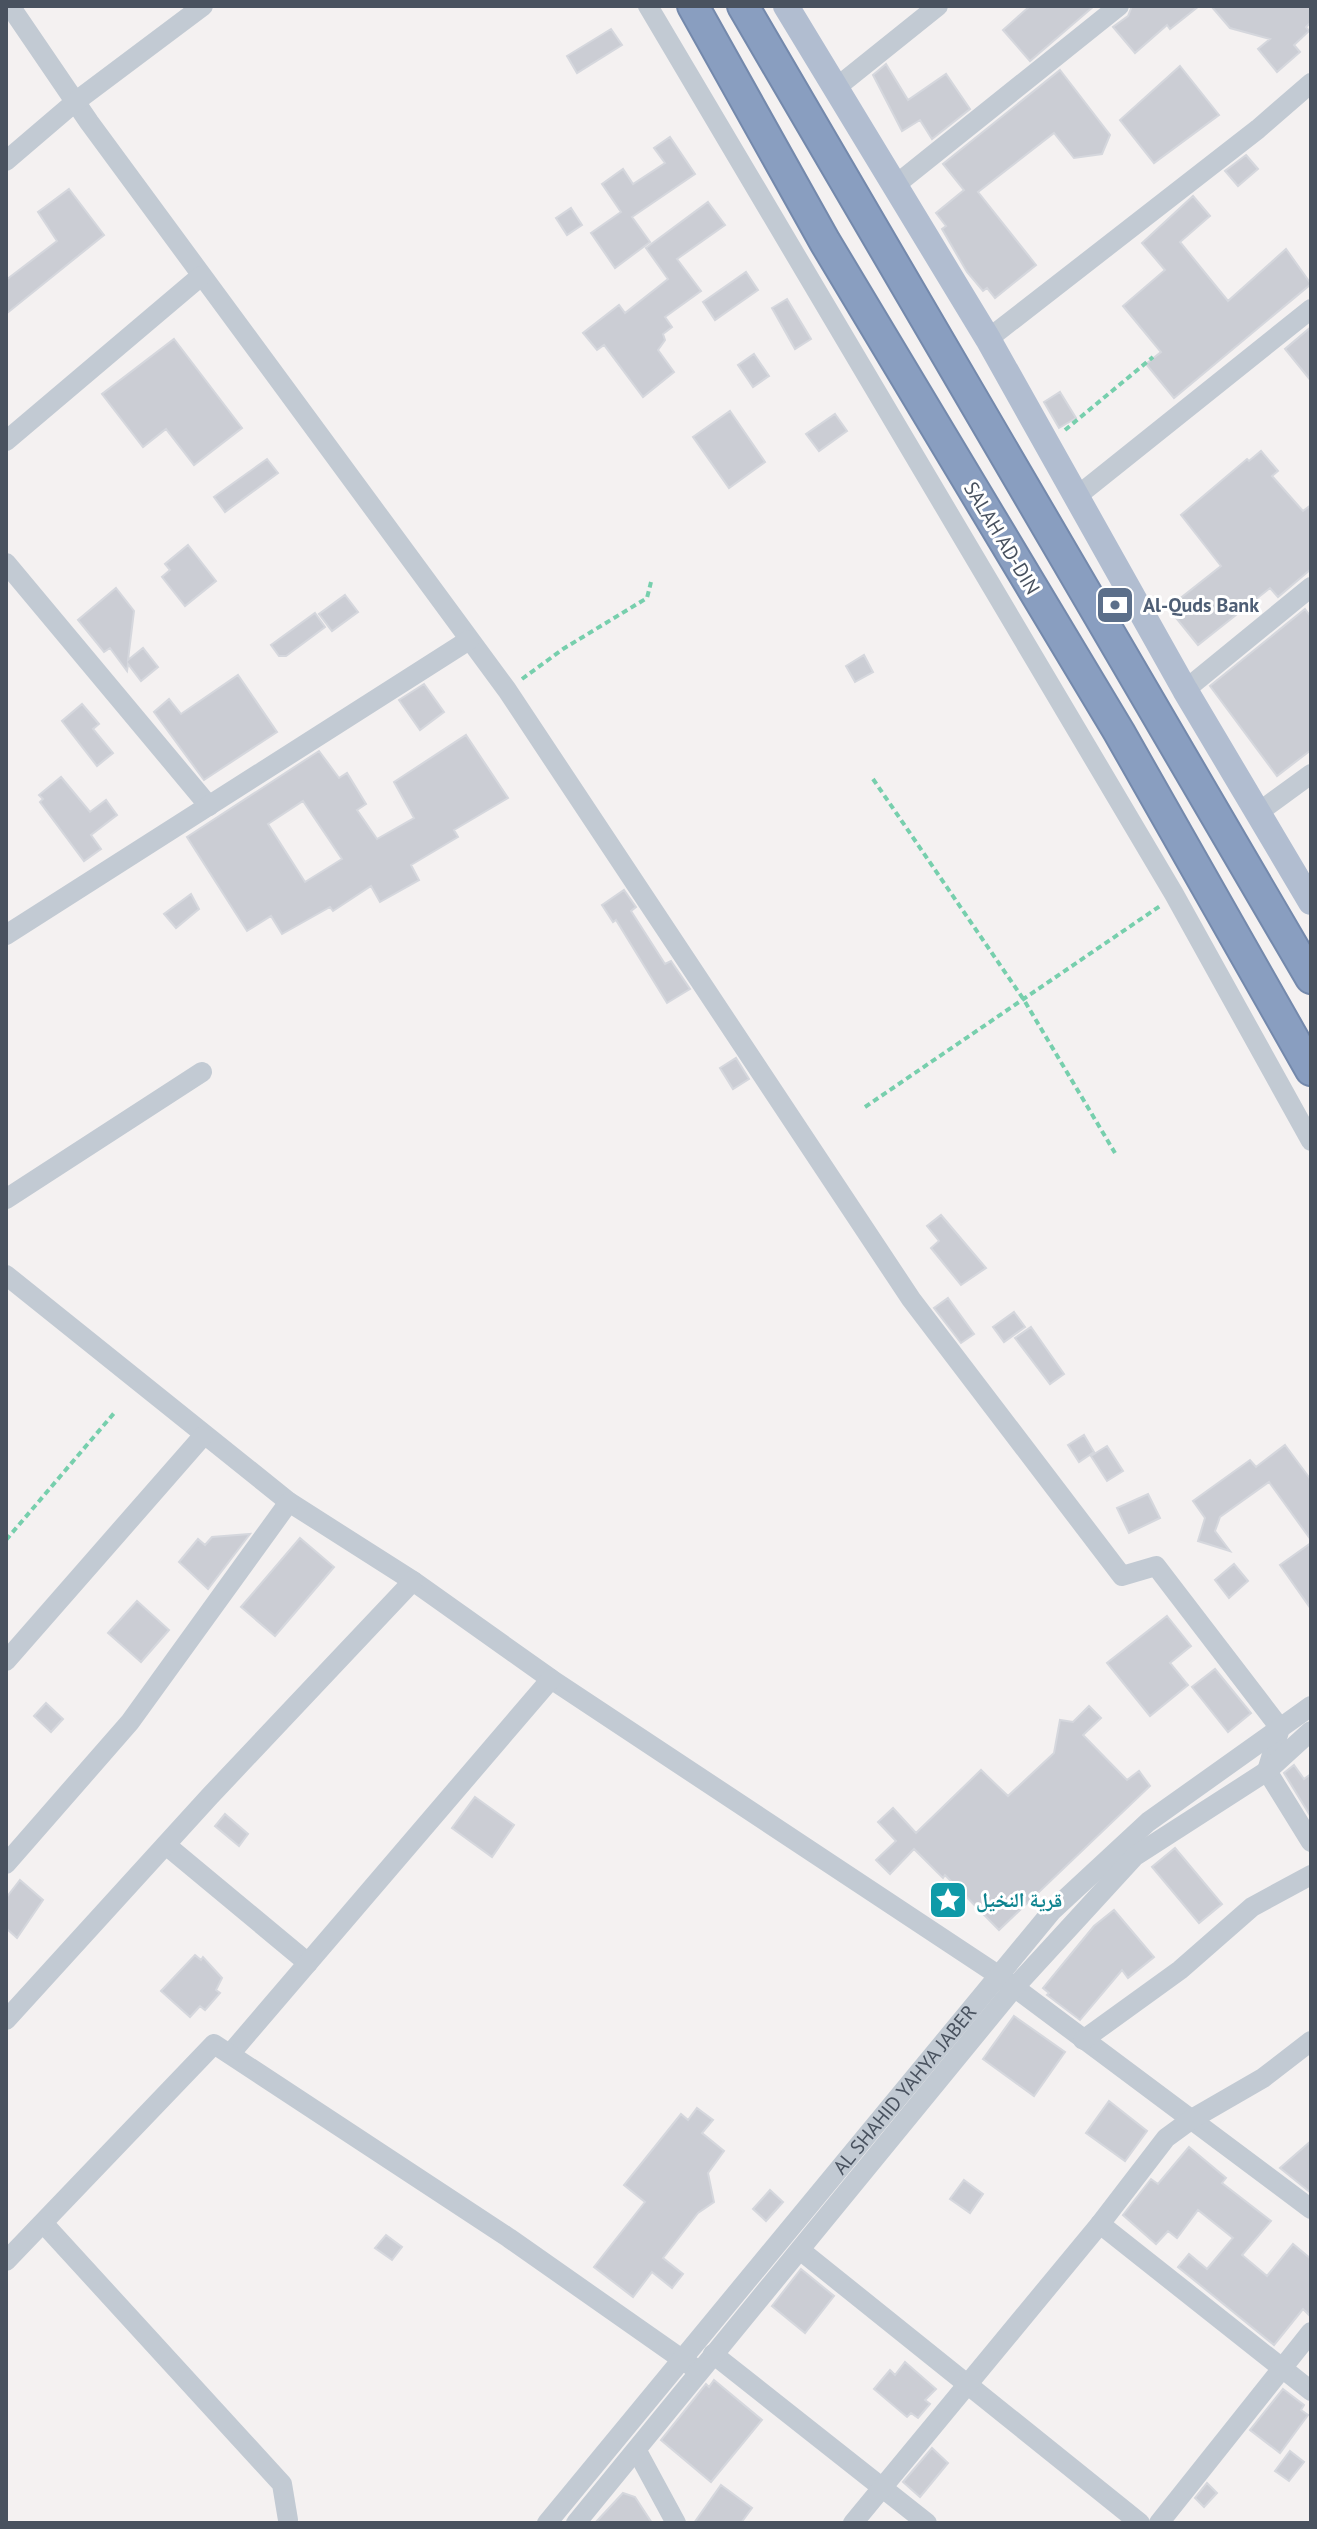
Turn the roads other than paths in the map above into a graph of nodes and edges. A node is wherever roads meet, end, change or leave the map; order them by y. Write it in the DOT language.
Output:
graph roads {
  1 [pos="10,6"];
  2 [pos="203,6"];
  3 [pos="648,6"];
  4 [pos="693,6"];
  5 [pos="743,6"];
  6 [pos="786,6"];
  7 [pos="938,6"];
  8 [pos="1119,6"];
  9 [pos="1311,83"];
  10 [pos="837,87"];
  11 [pos="75,102"];
  12 [pos="822,142"];
  13 [pos="737,158"];
  14 [pos="781,160"];
  15 [pos="6,161"];
  16 [pos="893,187"];
  17 [pos="892,262"];
  18 [pos="201,276"];
  19 [pos="852,286"];
  20 [pos="1311,309"];
  21 [pos="988,339"];
  22 [pos="6,441"];
  23 [pos="1076,497"];
  24 [pos="6,563"];
  25 [pos="1311,587"];
  26 [pos="469,640"];
  27 [pos="1185,690"];
  28 [pos="1311,774"];
  29 [pos="209,806"];
  30 [pos="1259,812"];
  31 [pos="1311,902"];
  32 [pos="1228,921"];
  33 [pos="6,935"];
  34 [pos="1311,978"];
  35 [pos="1223,982"];
  36 [pos="1311,1070"];
  37 [pos="202,1072"];
  38 [pos="1311,1141"];
  39 [pos="6,1199"];
  40 [pos="6,1275"];
  41 [pos="203,1436"];
  42 [pos="289,1502"];
  43 [pos="413,1581"];
  44 [pos="6,1661"];
  45 [pos="551,1679"];
  46 [pos="1311,1706"];
  47 [pos="1280,1728"];
  48 [pos="1311,1731"];
  49 [pos="1267,1771"];
  50 [pos="1311,1842"];
  51 [pos="166,1845"];
  52 [pos="6,1864"];
  53 [pos="1311,1875"];
  54 [pos="308,1963"];
  55 [pos="1006,1982"];
  56 [pos="6,2020"];
  57 [pos="1083,2040"];
  58 [pos="1311,2041"];
  59 [pos="230,2054"];
  60 [pos="1192,2119"];
  61 [pos="1311,2209"];
  62 [pos="44,2224"];
  63 [pos="1100,2224"];
  64 [pos="800,2250"];
  65 [pos="6,2261"];
  66 [pos="1311,2332"];
  67 [pos="713,2354"];
  68 [pos="692,2366"];
  69 [pos="1283,2368"];
  70 [pos="968,2383"];
  71 [pos="1311,2391"];
  72 [pos="637,2451"];
  73 [pos="883,2487"];
  74 [pos="286,2522"];
  75 [pos="547,2523"];
  76 [pos="576,2523"];
  77 [pos="676,2523"];
  78 [pos="853,2523"];
  79 [pos="927,2523"];
  80 [pos="1140,2523"];
  81 [pos="1159,2523"];
  1 -- 11 [label="street"];
  2 -- 11 [label="street"];
  3 -- 13 [label="street"];
  4 -- 14 [label="highway, SALAH AD-DIN"];
  5 -- 12 [label="highway"];
  6 -- 10 [label="main road"];
  7 -- 10 [label="street"];
  8 -- 16 [label="street"];
  9 -- 21 [label="street"];
  10 -- 16 [label="main road"];
  11 -- 15 [label="street"];
  11 -- 18 [label="street"];
  12 -- 14 [label="highway"];
  12 -- 17 [label="highway"];
  13 -- 14 [label="street"];
  13 -- 35 [label="street"];
  14 -- 19 [label="highway, SALAH AD-DIN"];
  16 -- 21 [label="main road"];
  17 -- 19 [label="highway"];
  17 -- 34 [label="highway"];
  18 -- 22 [label="street"];
  18 -- 26 [label="street"];
  19 -- 32 [label="highway, SALAH AD-DIN"];
  20 -- 23 [label="street"];
  21 -- 23 [label="main road"];
  23 -- 27 [label="main road"];
  24 -- 29 [label="street"];
  25 -- 27 [label="street"];
  26 -- 29 [label="street"];
  26 -- 47 [label="street"];
  27 -- 30 [label="main road"];
  28 -- 30 [label="street"];
  29 -- 33 [label="street"];
  30 -- 31 [label="main road"];
  32 -- 35 [label="street"];
  32 -- 36 [label="highway, SALAH AD-DIN"];
  35 -- 38 [label="street"];
  37 -- 39 [label="street"];
  40 -- 41 [label="street"];
  41 -- 42 [label="street"];
  41 -- 44 [label="street"];
  42 -- 43 [label="street"];
  42 -- 52 [label="street"];
  43 -- 45 [label="street"];
  43 -- 51 [label="street"];
  45 -- 54 [label="street"];
  45 -- 55 [label="street"];
  46 -- 47 [label="street, AL SHAHID YAHYA JABER"];
  47 -- 49 [label="street"];
  47 -- 55 [label="street, AL SHAHID YAHYA JABER"];
  48 -- 49 [label="street, AL SHAHID YAHYA JABER"];
  49 -- 50 [label="street"];
  49 -- 55 [label="street, AL SHAHID YAHYA JABER"];
  51 -- 54 [label="street"];
  51 -- 56 [label="street"];
  53 -- 57 [label="street"];
  54 -- 59 [label="street"];
  55 -- 57 [label="street"];
  55 -- 64 [label="street, AL SHAHID YAHYA JABER"];
  55 -- 68 [label="street, AL SHAHID YAHYA JABER"];
  57 -- 60 [label="street"];
  58 -- 60 [label="street"];
  59 -- 62 [label="street"];
  59 -- 68 [label="street"];
  60 -- 61 [label="street"];
  60 -- 63 [label="street"];
  62 -- 65 [label="street"];
  62 -- 74 [label="street"];
  63 -- 69 [label="street"];
  63 -- 70 [label="street"];
  64 -- 67 [label="street, AL SHAHID YAHYA JABER"];
  64 -- 70 [label="street"];
  66 -- 69 [label="street"];
  67 -- 68 [label="street, AL SHAHID YAHYA JABER"];
  67 -- 73 [label="street"];
  68 -- 72 [label="street, AL SHAHID YAHYA JABER"];
  68 -- 75 [label="street, AL SHAHID YAHYA JABER"];
  69 -- 71 [label="street"];
  69 -- 81 [label="street"];
  70 -- 73 [label="street"];
  70 -- 80 [label="street"];
  72 -- 76 [label="street, AL SHAHID YAHYA JABER"];
  72 -- 77 [label="street"];
  73 -- 78 [label="street"];
  73 -- 79 [label="street"];
}
